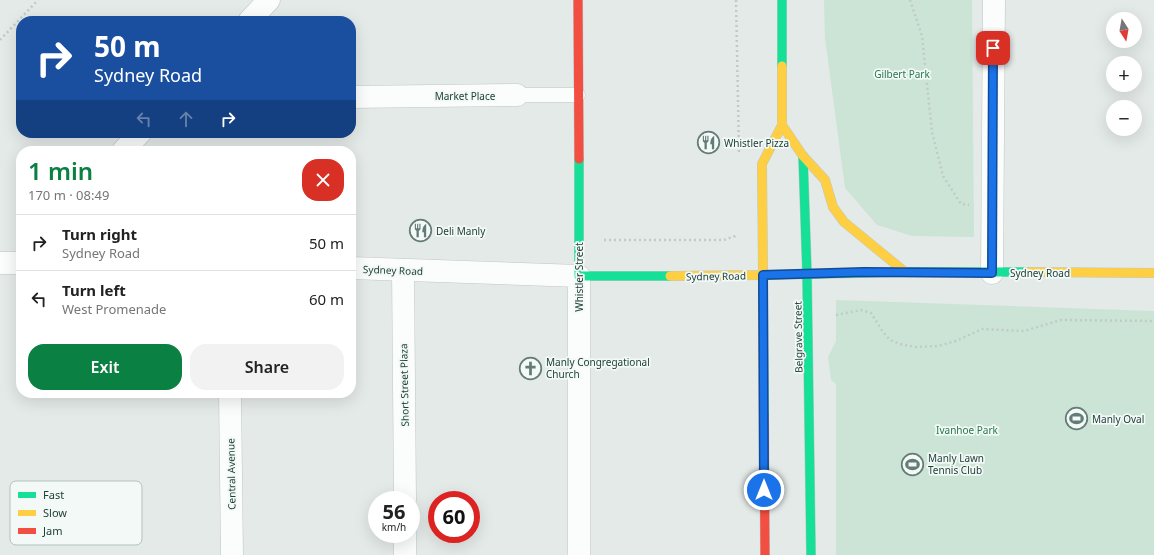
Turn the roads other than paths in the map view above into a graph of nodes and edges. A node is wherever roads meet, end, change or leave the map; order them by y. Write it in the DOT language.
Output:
graph roads {
  1 [pos="269,0"];
  2 [pos="578,0"];
  3 [pos="782,0"];
  4 [pos="994,0"];
  5 [pos="254,16"];
  6 [pos="517,95"];
  7 [pos="578,95"];
  8 [pos="356,96"];
  9 [pos="782,125"];
  10 [pos="135,138"];
  11 [pos="128,146"];
  12 [pos="803,156"];
  13 [pos="356,268"];
  14 [pos="403,270"];
  15 [pos="905,272"];
  16 [pos="992,273"];
  17 [pos="1154,273"];
  18 [pos="807,274"];
  19 [pos="763,275"];
  20 [pos="579,276"];
  21 [pos="230,398"];
  22 [pos="405,491"];
  23 [pos="405,543"];
  24 [pos="232,555"];
  25 [pos="405,555"];
  26 [pos="579,555"];
  27 [pos="765,555"];
  28 [pos="811,555"];
  1 -- 5 [label="street"];
  2 -- 7 [label="main road, Whistler Street"];
  3 -- 9 [label="main road"];
  4 -- 16 [label="street"];
  6 -- 7 [label="lane, Market Place"];
  6 -- 8 [label="street, Market Place"];
  7 -- 20 [label="main road, Whistler Street"];
  9 -- 12 [label="main road"];
  9 -- 19 [label="main road"];
  10 -- 11 [label="street"];
  12 -- 15 [label="main road"];
  12 -- 18 [label="main road, Belgrave Street"];
  13 -- 14 [label="street, Sydney Road"];
  14 -- 20 [label="street, Sydney Road"];
  14 -- 22 [label="street, Short Street Plaza"];
  15 -- 16 [label="main road, Sydney Road"];
  15 -- 18 [label="main road, Sydney Road"];
  16 -- 17 [label="main road, Sydney Road"];
  18 -- 19 [label="main road, Sydney Road"];
  18 -- 28 [label="main road, Belgrave Street"];
  19 -- 20 [label="main road, Sydney Road"];
  19 -- 27 [label="main road"];
  20 -- 26 [label="street, Whistler Street"];
  21 -- 24 [label="street, Central Avenue"];
  23 -- 25 [label="street"];
}
